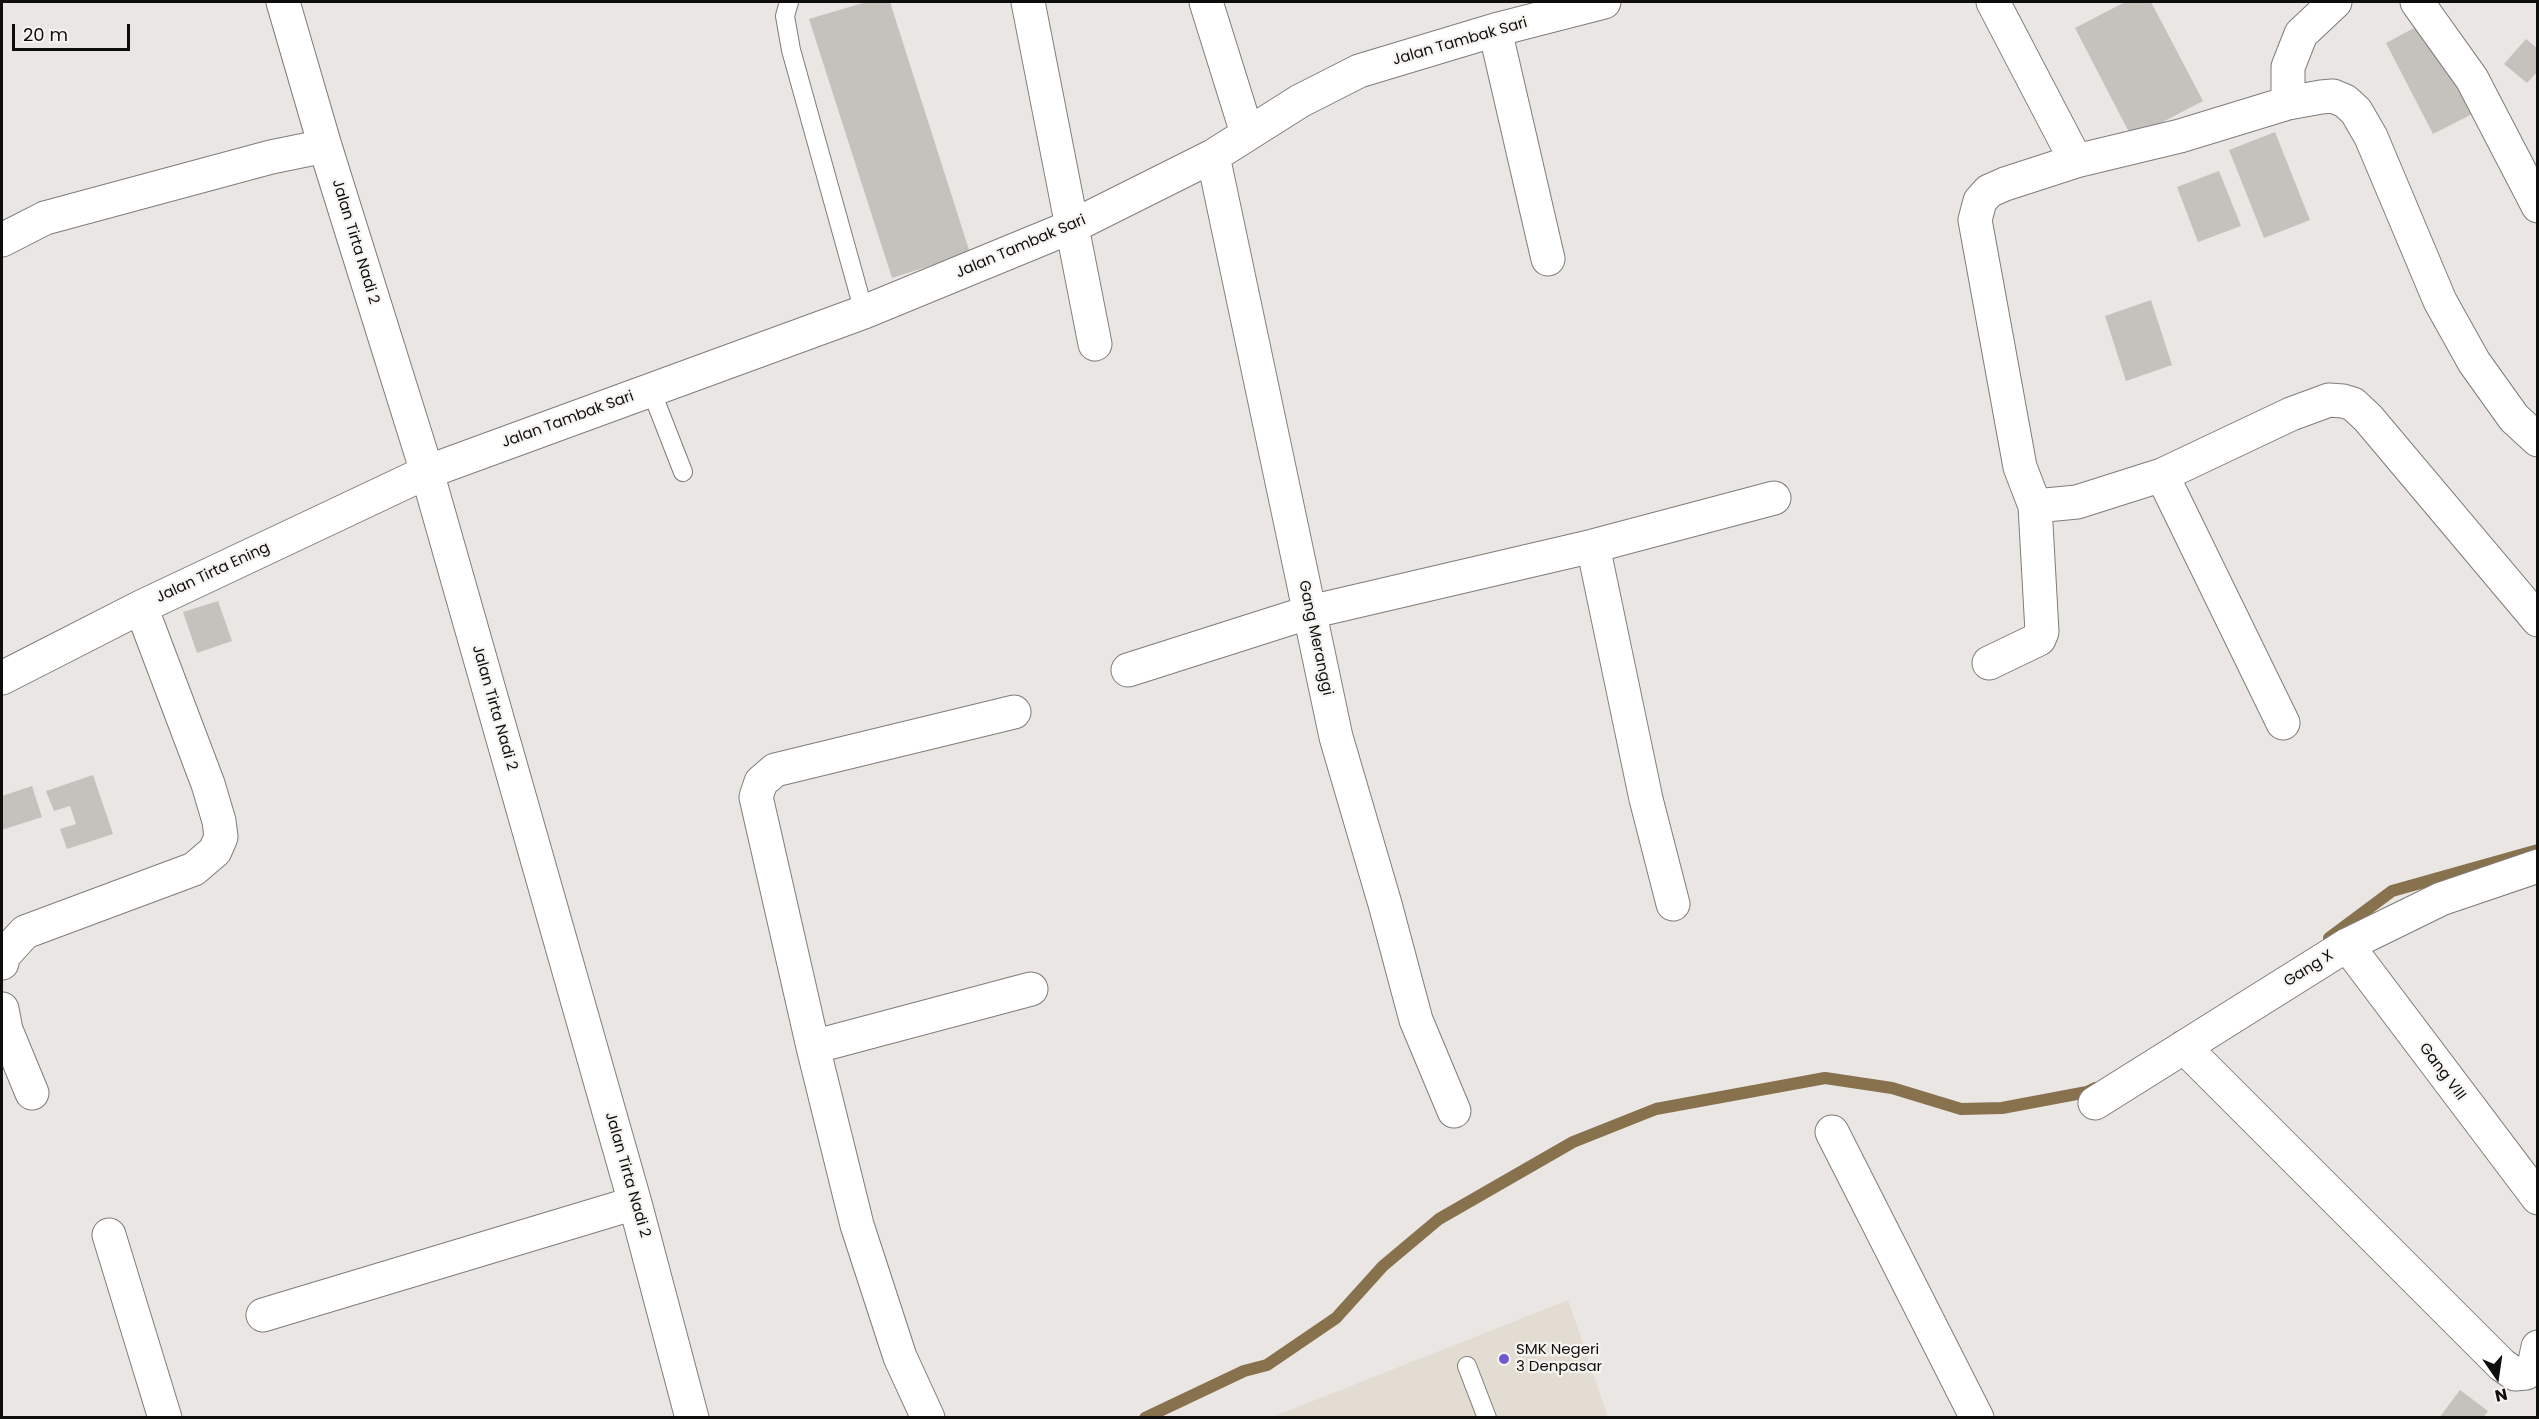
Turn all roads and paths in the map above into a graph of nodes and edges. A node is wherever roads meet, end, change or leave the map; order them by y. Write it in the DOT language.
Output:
graph roads {
  1 [pos="283,2"];
  2 [pos="789,2"];
  3 [pos="1028,2"];
  4 [pos="1206,2"];
  5 [pos="1604,2"];
  6 [pos="1994,2"];
  7 [pos="2335,2"];
  8 [pos="2416,2"];
  9 [pos="1495,30"];
  10 [pos="2288,103"];
  11 [pos="1247,134"];
  12 [pos="325,146"];
  13 [pos="1213,156"];
  14 [pos="2076,160"];
  15 [pos="2538,206"];
  16 [pos="1073,226"];
  17 [pos="2,240"];
  18 [pos="1548,259"];
  19 [pos="864,312"];
  20 [pos="1095,344"];
  21 [pos="651,390"];
  22 [pos="2538,440"];
  23 [pos="427,472"];
  24 [pos="683,472"];
  25 [pos="2162,475"];
  26 [pos="1774,498"];
  27 [pos="2035,506"];
  28 [pos="1593,546"];
  29 [pos="141,607"];
  30 [pos="1310,612"];
  31 [pos="2538,620"];
  32 [pos="1989,663"];
  33 [pos="1128,670"];
  34 [pos="2,678"];
  35 [pos="1014,712"];
  36 [pos="2283,723"];
  37 [pos="2538,866"];
  38 [pos="1673,904"];
  39 [pos="2347,945"];
  40 [pos="2,963"];
  41 [pos="1031,989"];
  42 [pos="2,1009"];
  43 [pos="813,1047"];
  44 [pos="2184,1047"];
  45 [pos="32,1093"];
  46 [pos="2095,1103"];
  47 [pos="1454,1111"];
  48 [pos="1832,1132"];
  49 [pos="2538,1198"];
  50 [pos="635,1203"];
  51 [pos="109,1235"];
  52 [pos="263,1316"];
  53 [pos="2538,1347"];
  54 [pos="1467,1366"];
  55 [pos="165,1418"];
  56 [pos="692,1418"];
  57 [pos="928,1418"];
  58 [pos="1486,1418"];
  59 [pos="1977,1418"];
  1 -- 12 [label="street, Jalan Tirta Nadi 2"];
  2 -- 19 [label="lane"];
  3 -- 16 [label="street"];
  4 -- 11 [label="street"];
  5 -- 9 [label="street, Jalan Tambak Sari"];
  6 -- 14 [label="street"];
  7 -- 10 [label="street"];
  8 -- 15 [label="street"];
  9 -- 11 [label="street, Jalan Tambak Sari"];
  9 -- 18 [label="street"];
  10 -- 14 [label="street"];
  10 -- 22 [label="street"];
  11 -- 13 [label="street, Jalan Tambak Sari"];
  12 -- 17 [label="street"];
  12 -- 23 [label="street, Jalan Tirta Nadi 2"];
  13 -- 16 [label="street, Jalan Tambak Sari"];
  13 -- 30 [label="street, Gang Meranggi"];
  14 -- 27 [label="street"];
  16 -- 19 [label="street, Jalan Tambak Sari"];
  16 -- 20 [label="street"];
  19 -- 21 [label="street, Jalan Tambak Sari"];
  21 -- 23 [label="street, Jalan Tambak Sari"];
  21 -- 24 [label="lane"];
  23 -- 29 [label="street, Jalan Tirta Ening"];
  23 -- 50 [label="street, Jalan Tirta Nadi 2"];
  25 -- 27 [label="street"];
  25 -- 31 [label="street"];
  25 -- 36 [label="street"];
  26 -- 28 [label="street"];
  27 -- 32 [label="street"];
  28 -- 30 [label="street"];
  28 -- 38 [label="street"];
  29 -- 34 [label="street, Jalan Tirta Ening"];
  29 -- 40 [label="street"];
  30 -- 33 [label="street"];
  30 -- 47 [label="street, Gang Meranggi"];
  35 -- 43 [label="street"];
  37 -- 39 [label="street, Gang X"];
  39 -- 44 [label="street, Gang X"];
  39 -- 49 [label="street, Gang VIII"];
  41 -- 43 [label="street"];
  42 -- 45 [label="street"];
  43 -- 57 [label="street"];
  44 -- 46 [label="street, Gang X"];
  44 -- 53 [label="street"];
  48 -- 59 [label="street"];
  50 -- 52 [label="street"];
  50 -- 56 [label="street, Jalan Tirta Nadi 2"];
  51 -- 55 [label="street"];
  54 -- 58 [label="lane"];
}
